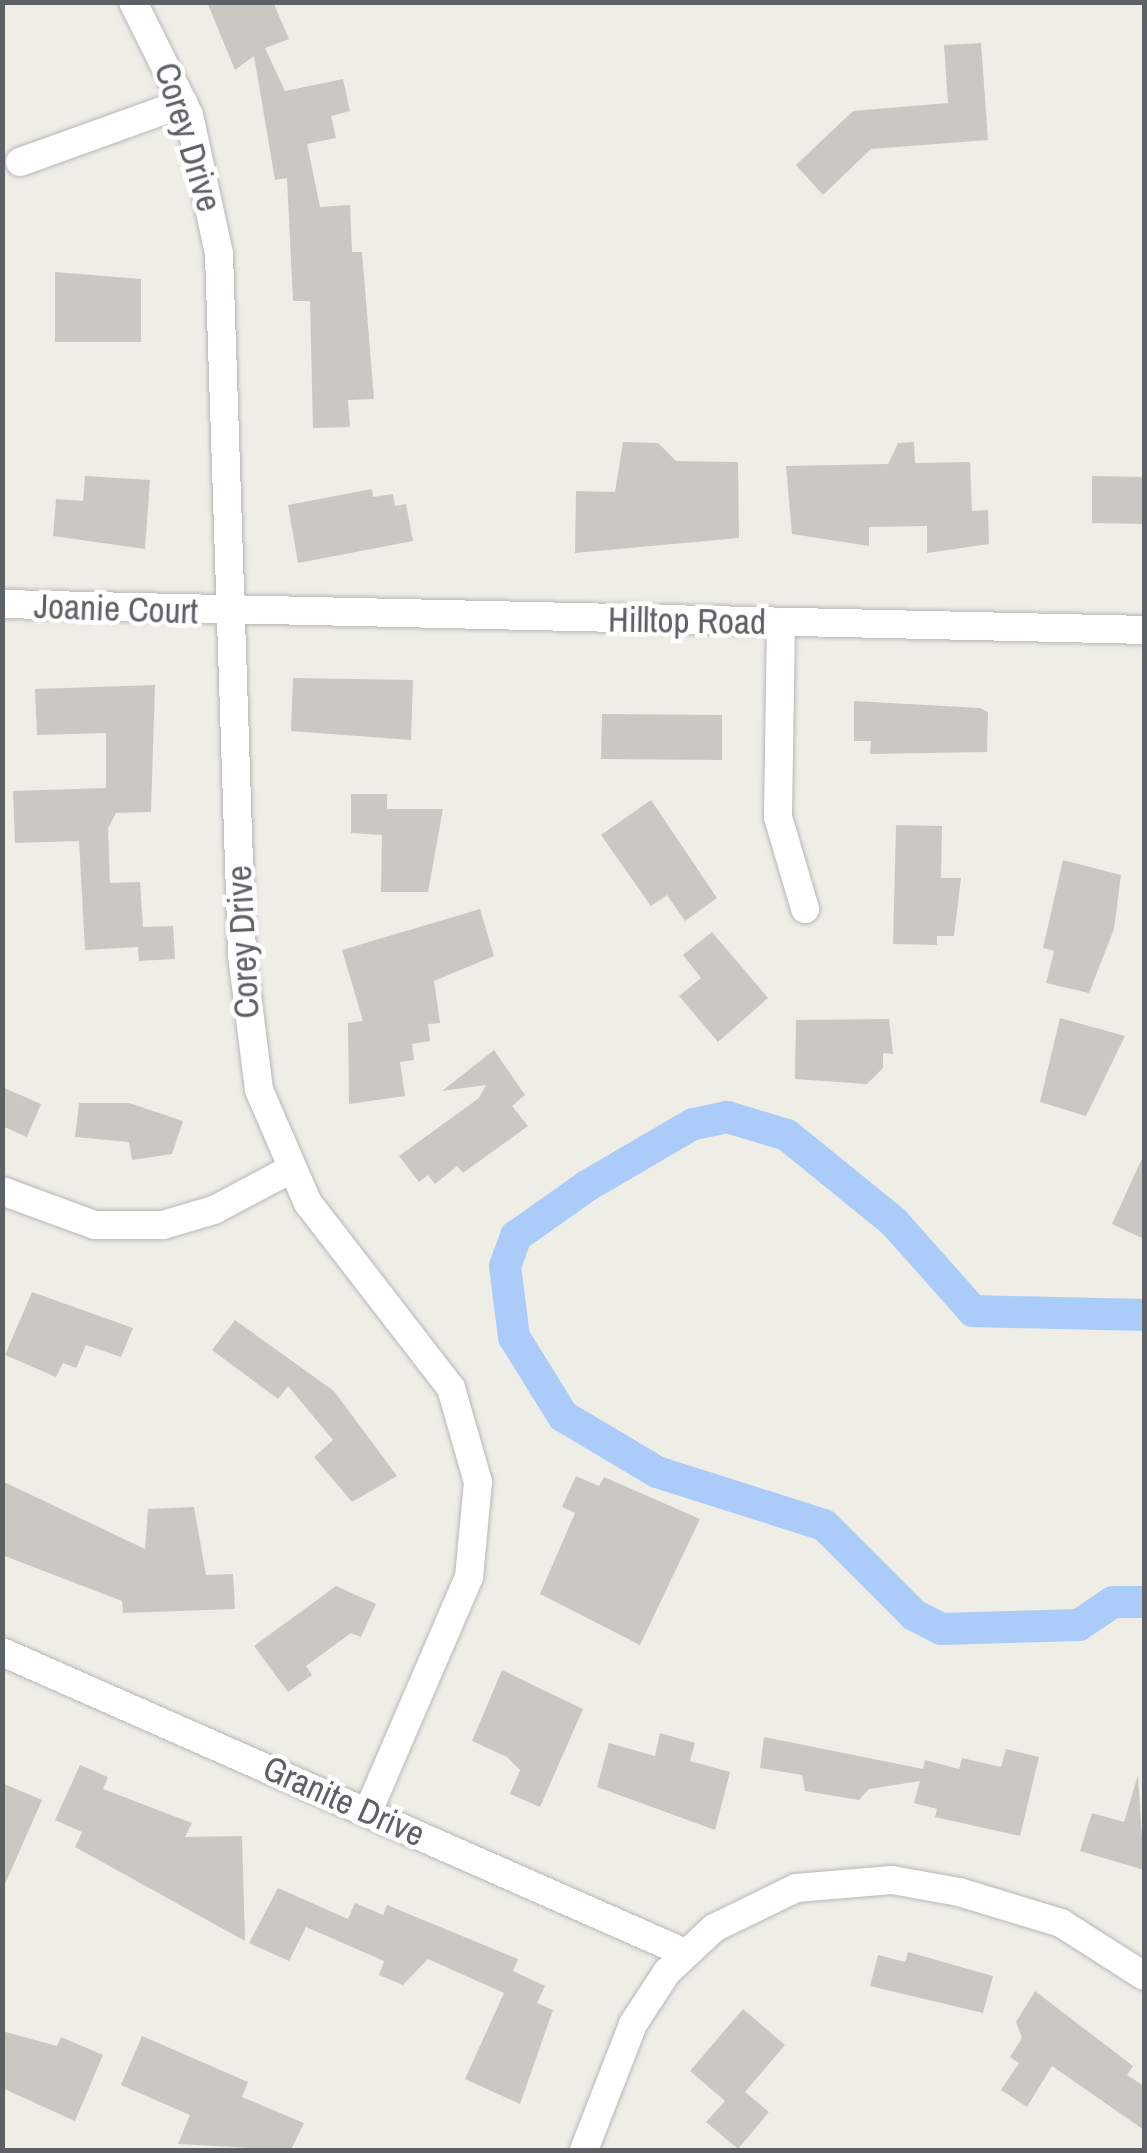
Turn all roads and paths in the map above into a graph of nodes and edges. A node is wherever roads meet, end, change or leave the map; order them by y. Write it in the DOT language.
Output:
graph roads {
  1 [pos="133,2"];
  2 [pos="184,103"];
  3 [pos="20,162"];
  4 [pos="2,604"];
  5 [pos="230,612"];
  6 [pos="781,623"];
  7 [pos="1144,630"];
  8 [pos="804,909"];
  9 [pos="291,1168"];
  10 [pos="2,1191"];
  11 [pos="2,1652"];
  12 [pos="368,1812"];
  13 [pos="685,1953"];
  14 [pos="1144,1976"];
  15 [pos="584,2150"];
  1 -- 2 [label="street, Corey Drive"];
  2 -- 3 [label="street"];
  2 -- 5 [label="street, Corey Drive"];
  4 -- 5 [label="street, Joanie Court"];
  5 -- 6 [label="street, Hilltop Road"];
  5 -- 9 [label="street, Corey Drive"];
  6 -- 7 [label="street, Hilltop Road"];
  6 -- 8 [label="street"];
  9 -- 10 [label="street"];
  9 -- 12 [label="street, Corey Drive"];
  11 -- 12 [label="street, Granite Drive"];
  12 -- 13 [label="street, Granite Drive"];
  13 -- 14 [label="street"];
  13 -- 15 [label="street"];
}
